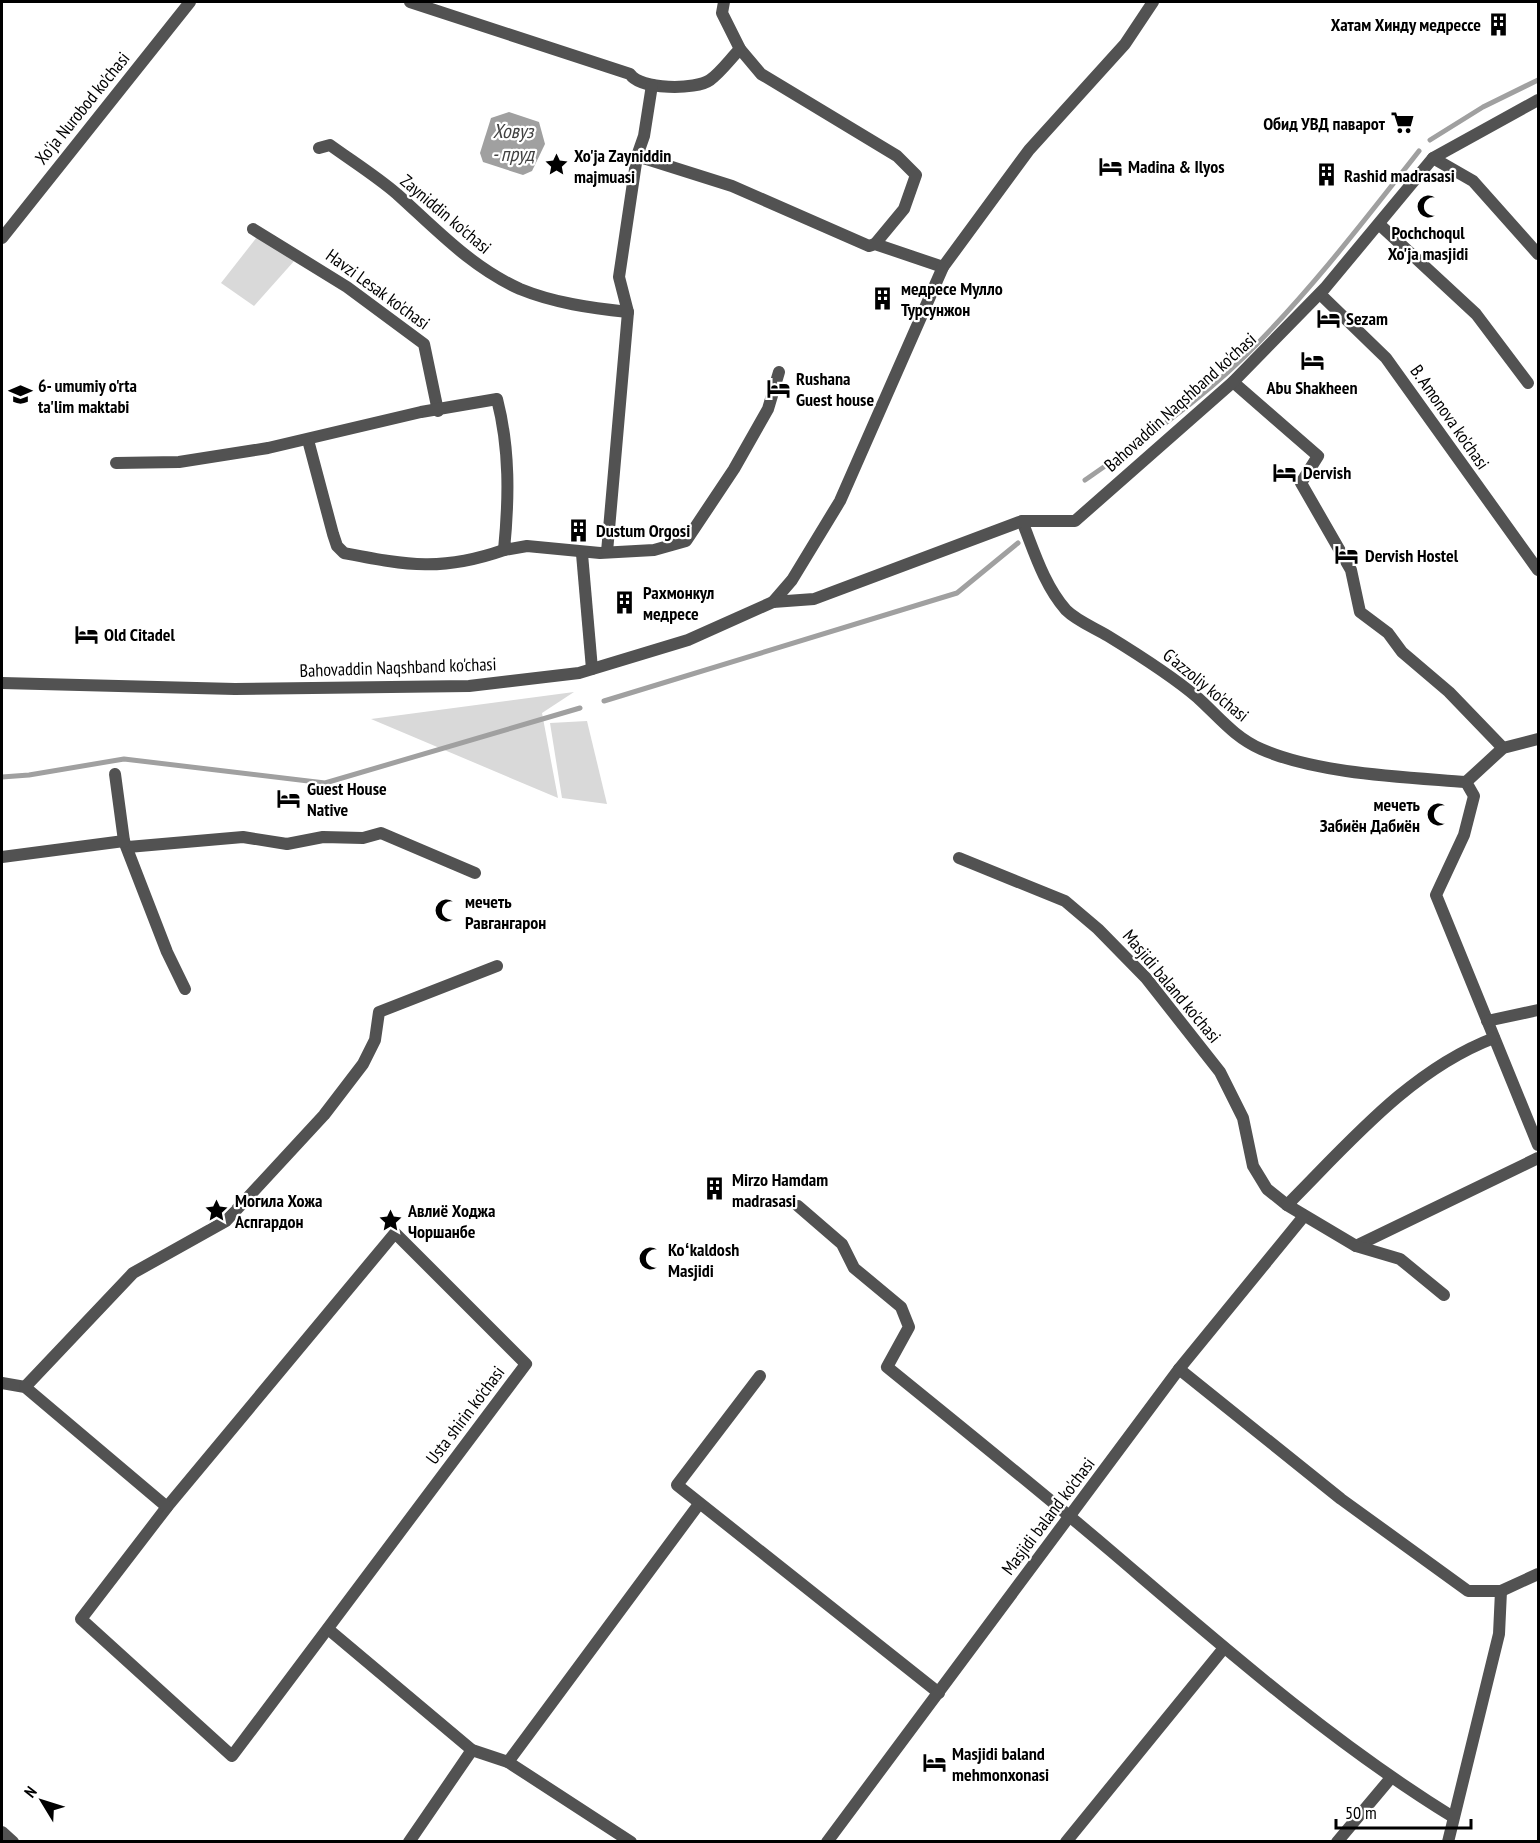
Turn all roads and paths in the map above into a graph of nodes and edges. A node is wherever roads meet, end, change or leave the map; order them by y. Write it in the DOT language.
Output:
graph roads {
  1 [pos="190,2"];
  2 [pos="410,2"];
  3 [pos="724,2"];
  4 [pos="1153,2"];
  5 [pos="740,49"];
  6 [pos="652,85"];
  7 [pos="1539,100"];
  8 [pos="319,148"];
  9 [pos="637,156"];
  10 [pos="1433,158"];
  11 [pos="1380,225"];
  12 [pos="253,229"];
  13 [pos="2,238"];
  14 [pos="875,244"];
  15 [pos="1539,254"];
  16 [pos="943,267"];
  17 [pos="1320,294"];
  18 [pos="628,312"];
  19 [pos="779,372"];
  20 [pos="1233,382"];
  21 [pos="1528,383"];
  22 [pos="438,411"];
  23 [pos="308,440"];
  24 [pos="116,463"];
  25 [pos="1022,521"];
  26 [pos="504,550"];
  27 [pos="607,552"];
  28 [pos="582,554"];
  29 [pos="1539,570"];
  30 [pos="773,602"];
  31 [pos="592,669"];
  32 [pos="5,682"];
  33 [pos="1539,740"];
  34 [pos="1503,748"];
  35 [pos="116,774"];
  36 [pos="1466,782"];
  37 [pos="126,844"];
  38 [pos="2,857"];
  39 [pos="959,858"];
  40 [pos="476,873"];
  41 [pos="497,966"];
  42 [pos="185,989"];
  43 [pos="1539,1010"];
  44 [pos="1487,1021"];
  45 [pos="1494,1038"];
  46 [pos="1539,1107"];
  47 [pos="1525,1111"];
  48 [pos="1539,1145"];
  49 [pos="1539,1158"];
  50 [pos="1287,1205"];
  51 [pos="798,1206"];
  52 [pos="1304,1216"];
  53 [pos="1356,1246"];
  54 [pos="1443,1295"];
  55 [pos="1179,1369"];
  56 [pos="759,1376"];
  57 [pos="2,1383"];
  58 [pos="25,1387"];
  59 [pos="699,1504"];
  60 [pos="167,1507"];
  61 [pos="1071,1517"];
  62 [pos="1539,1574"];
  63 [pos="1501,1591"];
  64 [pos="328,1629"];
  65 [pos="1224,1648"];
  66 [pos="939,1693"];
  67 [pos="472,1750"];
  68 [pos="508,1762"];
  69 [pos="1390,1779"];
  70 [pos="1453,1817"];
  71 [pos="2,1832"];
  72 [pos="13,1842"];
  73 [pos="409,1842"];
  74 [pos="631,1842"];
  75 [pos="827,1842"];
  76 [pos="1066,1842"];
  77 [pos="1337,1842"];
  78 [pos="1448,1842"];
  1 -- 13 [label="street, Xo'ja Nurobod ko'chasi"];
  2 -- 6 [label="street"];
  3 -- 5 [label="street"];
  4 -- 16 [label="street, Bahovaddin Naqshband ko'chasi"];
  5 -- 6 [label="street"];
  5 -- 14 [label="street"];
  6 -- 9 [label="street"];
  7 -- 10 [label="street, Bahovaddin Naqshband ko'chasi"];
  8 -- 18 [label="street, Zayniddin ko'chasi"];
  9 -- 14 [label="street"];
  9 -- 18 [label="street"];
  10 -- 11 [label="street, Bahovaddin Naqshband ko'chasi"];
  10 -- 15 [label="street"];
  11 -- 17 [label="street, Bahovaddin Naqshband ko'chasi"];
  11 -- 21 [label="street"];
  12 -- 22 [label="street, Havzi Lesak ko'chasi"];
  14 -- 16 [label="street"];
  16 -- 30 [label="street, Bahovaddin Naqshband ko'chasi"];
  17 -- 20 [label="street, Bahovaddin Naqshband ko'chasi"];
  17 -- 29 [label="street, B. Amonova ko'chasi"];
  18 -- 27 [label="street"];
  19 -- 27 [label="street"];
  20 -- 25 [label="street, Bahovaddin Naqshband ko'chasi"];
  20 -- 34 [label="street"];
  22 -- 23 [label="street"];
  22 -- 26 [label="street"];
  23 -- 24 [label="street"];
  23 -- 26 [label="street"];
  25 -- 30 [label="street, Bahovaddin Naqshband ko'chasi"];
  25 -- 36 [label="street, G'azzoliy ko'chasi"];
  26 -- 28 [label="street"];
  27 -- 28 [label="street"];
  28 -- 31 [label="street"];
  30 -- 31 [label="street, Bahovaddin Naqshband ko'chasi"];
  31 -- 32 [label="street, Bahovaddin Naqshband ko'chasi"];
  33 -- 34 [label="street"];
  34 -- 36 [label="street"];
  35 -- 37 [label="street"];
  36 -- 44 [label="street"];
  37 -- 38 [label="street"];
  37 -- 40 [label="street"];
  37 -- 42 [label="street"];
  39 -- 50 [label="street, Masjidi baland ko'chasi"];
  41 -- 58 [label="street"];
  43 -- 44 [label="street"];
  44 -- 45 [label="street"];
  45 -- 47 [label="street"];
  45 -- 50 [label="street"];
  46 -- 47 [label="street"];
  47 -- 48 [label="street"];
  49 -- 53 [label="street"];
  50 -- 52 [label="street, Masjidi baland ko'chasi"];
  51 -- 61 [label="street"];
  52 -- 53 [label="street, Masjidi baland ko'chasi"];
  52 -- 55 [label="street, Masjidi baland ko'chasi"];
  53 -- 54 [label="street, Masjidi baland ko'chasi"];
  55 -- 61 [label="street, Masjidi baland ko'chasi"];
  55 -- 63 [label="street"];
  56 -- 59 [label="street"];
  57 -- 58 [label="street"];
  58 -- 60 [label="street"];
  59 -- 66 [label="street"];
  59 -- 68 [label="street"];
  60 -- 64 [label="street, Usta shirin ko'chasi"];
  60 -- 64 [label="street, Usta shirin ko'chasi"];
  61 -- 65 [label="street"];
  61 -- 66 [label="street, Masjidi baland ko'chasi"];
  62 -- 63 [label="street"];
  63 -- 70 [label="street"];
  64 -- 67 [label="street"];
  65 -- 69 [label="street"];
  65 -- 76 [label="street"];
  66 -- 75 [label="street, Masjidi baland ko'chasi"];
  67 -- 68 [label="street"];
  67 -- 73 [label="street"];
  68 -- 74 [label="street"];
  69 -- 70 [label="street"];
  69 -- 77 [label="street"];
  70 -- 78 [label="street"];
  71 -- 72 [label="street"];
}
